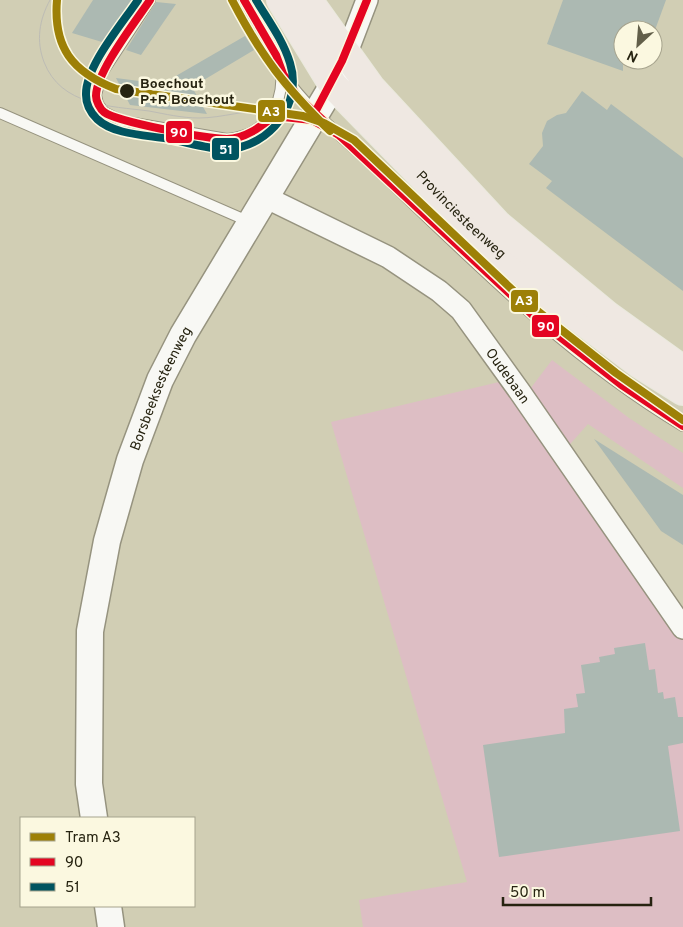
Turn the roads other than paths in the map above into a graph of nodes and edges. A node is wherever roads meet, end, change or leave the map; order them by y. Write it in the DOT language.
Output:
graph roads {
  1 [pos="150,0"];
  2 [pos="244,0"];
  3 [pos="281,0"];
  4 [pos="308,0"];
  5 [pos="367,0"];
  6 [pos="346,55"];
  7 [pos="283,74"];
  8 [pos="333,85"];
  9 [pos="0,113"];
  10 [pos="268,121"];
  11 [pos="319,121"];
  12 [pos="265,197"];
  13 [pos="250,222"];
  14 [pos="683,370"];
  15 [pos="683,391"];
  16 [pos="683,426"];
  17 [pos="683,628"];
  18 [pos="94,817"];
  19 [pos="108,907"];
  20 [pos="111,927"];
  1 -- 10 [label="lane"];
  2 -- 7 [label="lane"];
  3 -- 8 [label="main road, Provinciesteenweg"];
  4 -- 6 [label="main road, Provinciesteenweg"];
  5 -- 6 [label="street, Borsbeeksesteenweg"];
  6 -- 8 [label="street, Borsbeeksesteenweg"];
  6 -- 14 [label="main road, Provinciesteenweg"];
  7 -- 10 [label="lane"];
  7 -- 11 [label="lane"];
  8 -- 11 [label="street, Borsbeeksesteenweg"];
  8 -- 15 [label="main road, Provinciesteenweg"];
  9 -- 13 [label="lane"];
  10 -- 11 [label="lane"];
  11 -- 12 [label="street, Borsbeeksesteenweg"];
  11 -- 16 [label="lane"];
  12 -- 13 [label="street, Borsbeeksesteenweg"];
  12 -- 17 [label="street, Oudebaan"];
  13 -- 18 [label="street, Borsbeeksesteenweg"];
  19 -- 20 [label="street"];
}
